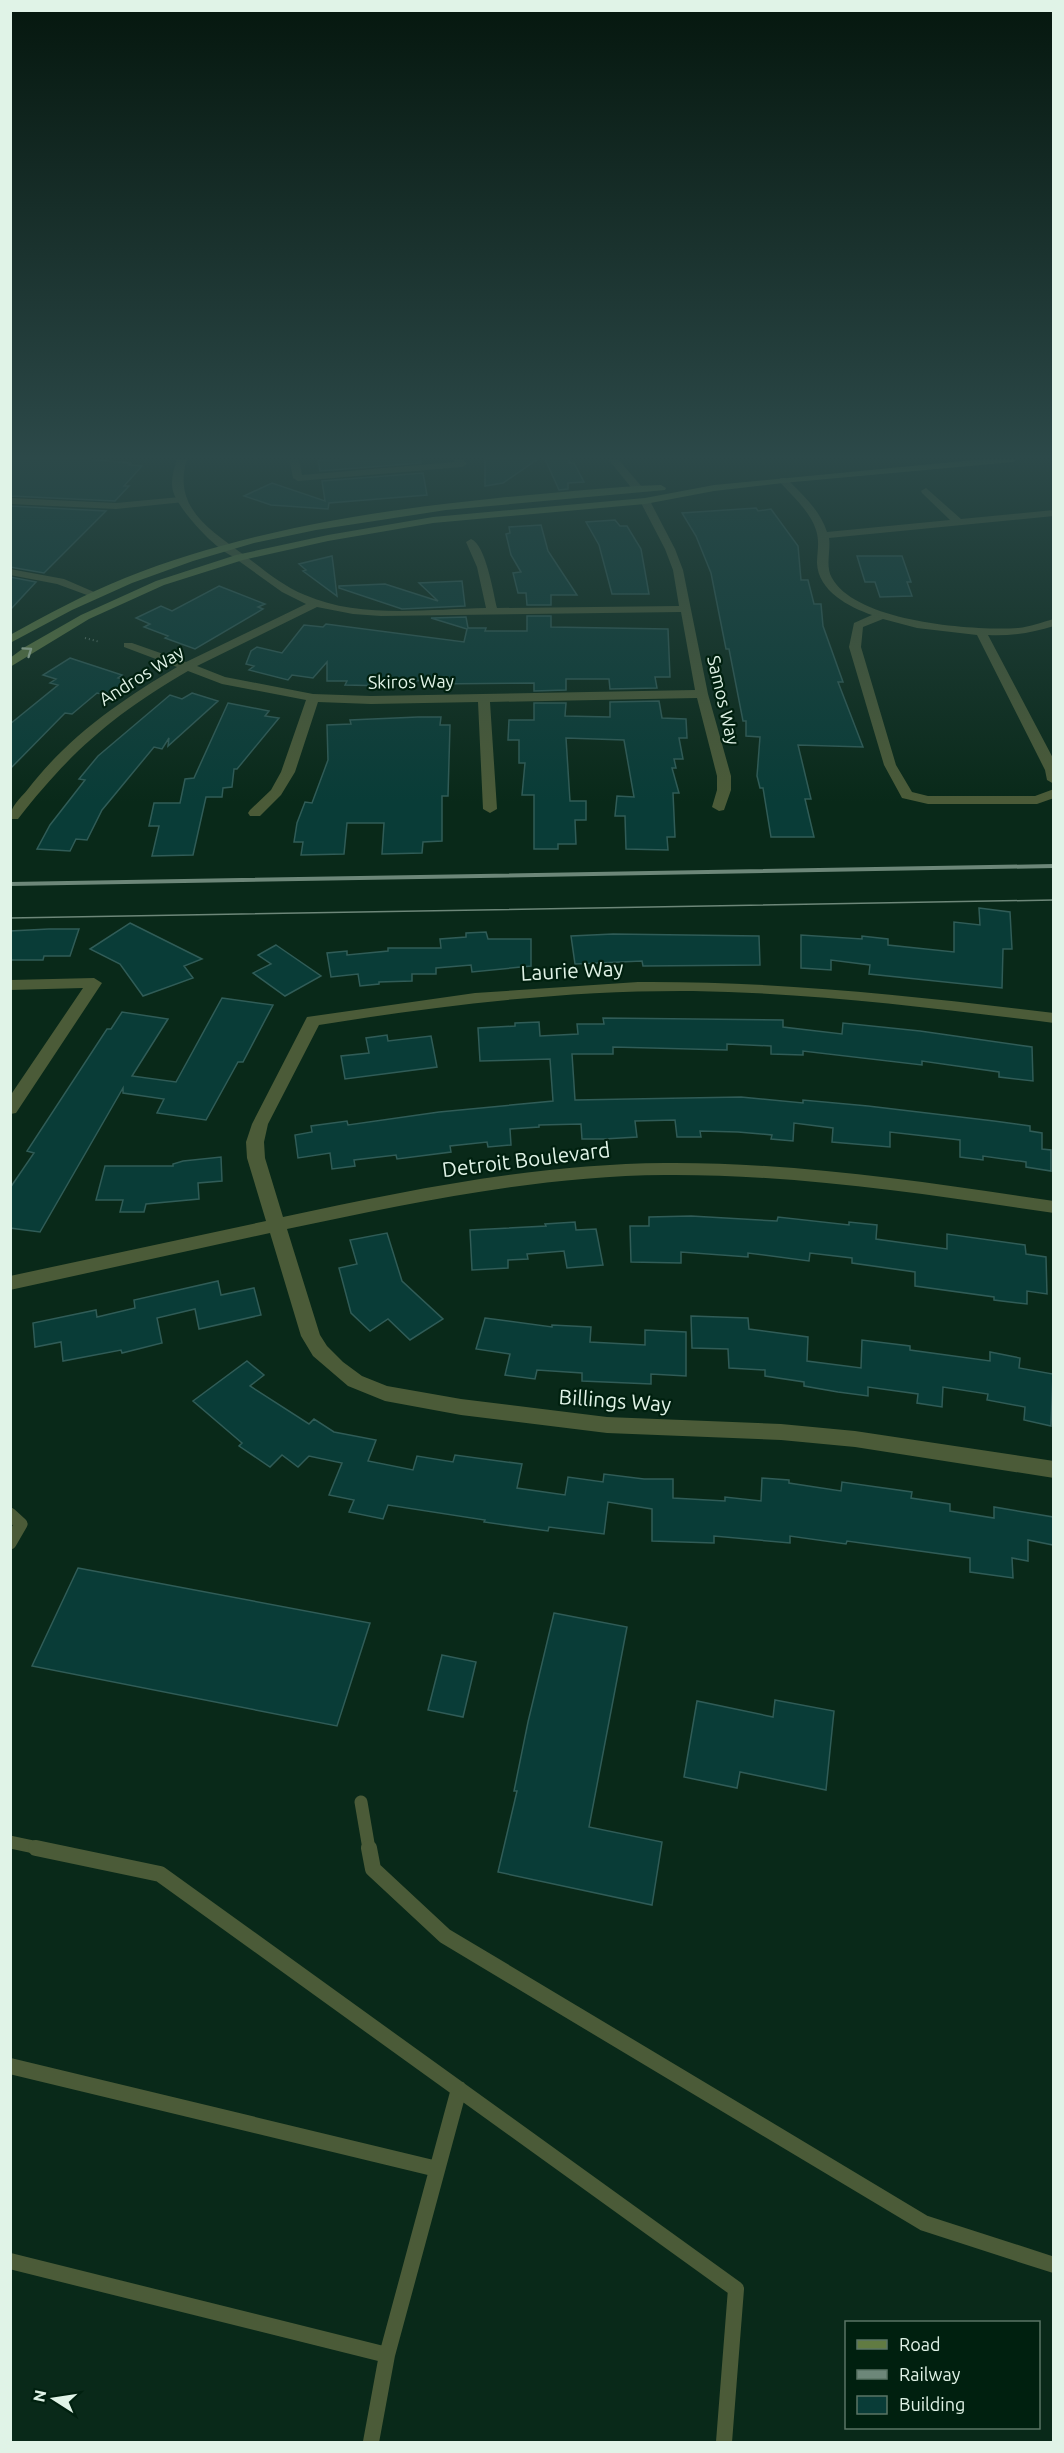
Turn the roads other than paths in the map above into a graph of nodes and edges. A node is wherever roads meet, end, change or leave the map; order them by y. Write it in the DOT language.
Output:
graph roads {
  1 [pos="18,573"];
  2 [pos="145,573"];
  3 [pos="185,573"];
  4 [pos="263,573"];
  5 [pos="484,573"];
  6 [pos="679,573"];
  7 [pos="825,573"];
  8 [pos="95,595"];
  9 [pos="317,603"];
  10 [pos="685,609"];
  11 [pos="492,611"];
  12 [pos="880,616"];
  13 [pos="1053,622"];
  14 [pos="981,632"];
  15 [pos="10,640"];
  16 [pos="128,645"];
  17 [pos="10,664"];
  18 [pos="186,666"];
  19 [pos="702,694"];
  20 [pos="484,698"];
  21 [pos="313,699"];
  22 [pos="1053,780"];
  23 [pos="1053,793"];
  24 [pos="719,807"];
  25 [pos="490,809"];
  26 [pos="255,813"];
  27 [pos="13,816"];
  28 [pos="10,985"];
  29 [pos="1053,1018"];
  30 [pos="10,1109"];
  31 [pos="1053,1207"];
  32 [pos="276,1225"];
  33 [pos="10,1283"];
  34 [pos="1053,1470"];
  35 [pos="10,1514"];
  36 [pos="10,1543"];
  37 [pos="361,1802"];
  38 [pos="10,1842"];
  39 [pos="10,2066"];
  40 [pos="459,2089"];
  41 [pos="437,2169"];
  42 [pos="10,2261"];
  43 [pos="1053,2265"];
  44 [pos="387,2355"];
  45 [pos="371,2442"];
  46 [pos="724,2442"];
  1 -- 8 [label="street"];
  2 -- 8 [label="main road"];
  17 -- 3 [label="main road, one-way"];
  4 -- 9 [label="street"];
  5 -- 11 [label="street"];
  6 -- 10 [label="street, Samos Way"];
  7 -- 12 [label="street"];
  8 -- 15 [label="main road"];
  9 -- 11 [label="street"];
  9 -- 18 [label="street, Andros Way"];
  10 -- 11 [label="street"];
  10 -- 19 [label="street, Samos Way"];
  12 -- 14 [label="street"];
  12 -- 23 [label="street"];
  13 -- 14 [label="street"];
  14 -- 22 [label="street"];
  16 -- 18 [label="street, Skiros Way"];
  18 -- 21 [label="street, Skiros Way"];
  18 -- 27 [label="street, Andros Way"];
  19 -- 20 [label="street, Skiros Way"];
  19 -- 24 [label="street, Samos Way"];
  20 -- 21 [label="street, Skiros Way"];
  20 -- 25 [label="street"];
  21 -- 26 [label="street"];
  28 -- 30 [label="street"];
  29 -- 32 [label="street, Laurie Way"];
  31 -- 32 [label="street, Detroit Boulevard"];
  32 -- 33 [label="street, Detroit Boulevard"];
  32 -- 34 [label="street, Billings Way"];
  35 -- 36 [label="lane"];
  37 -- 43 [label="lane"];
  38 -- 40 [label="lane"];
  39 -- 41 [label="lane"];
  40 -- 41 [label="lane"];
  40 -- 46 [label="lane"];
  41 -- 44 [label="lane"];
  42 -- 44 [label="lane"];
  44 -- 45 [label="lane"];
}
